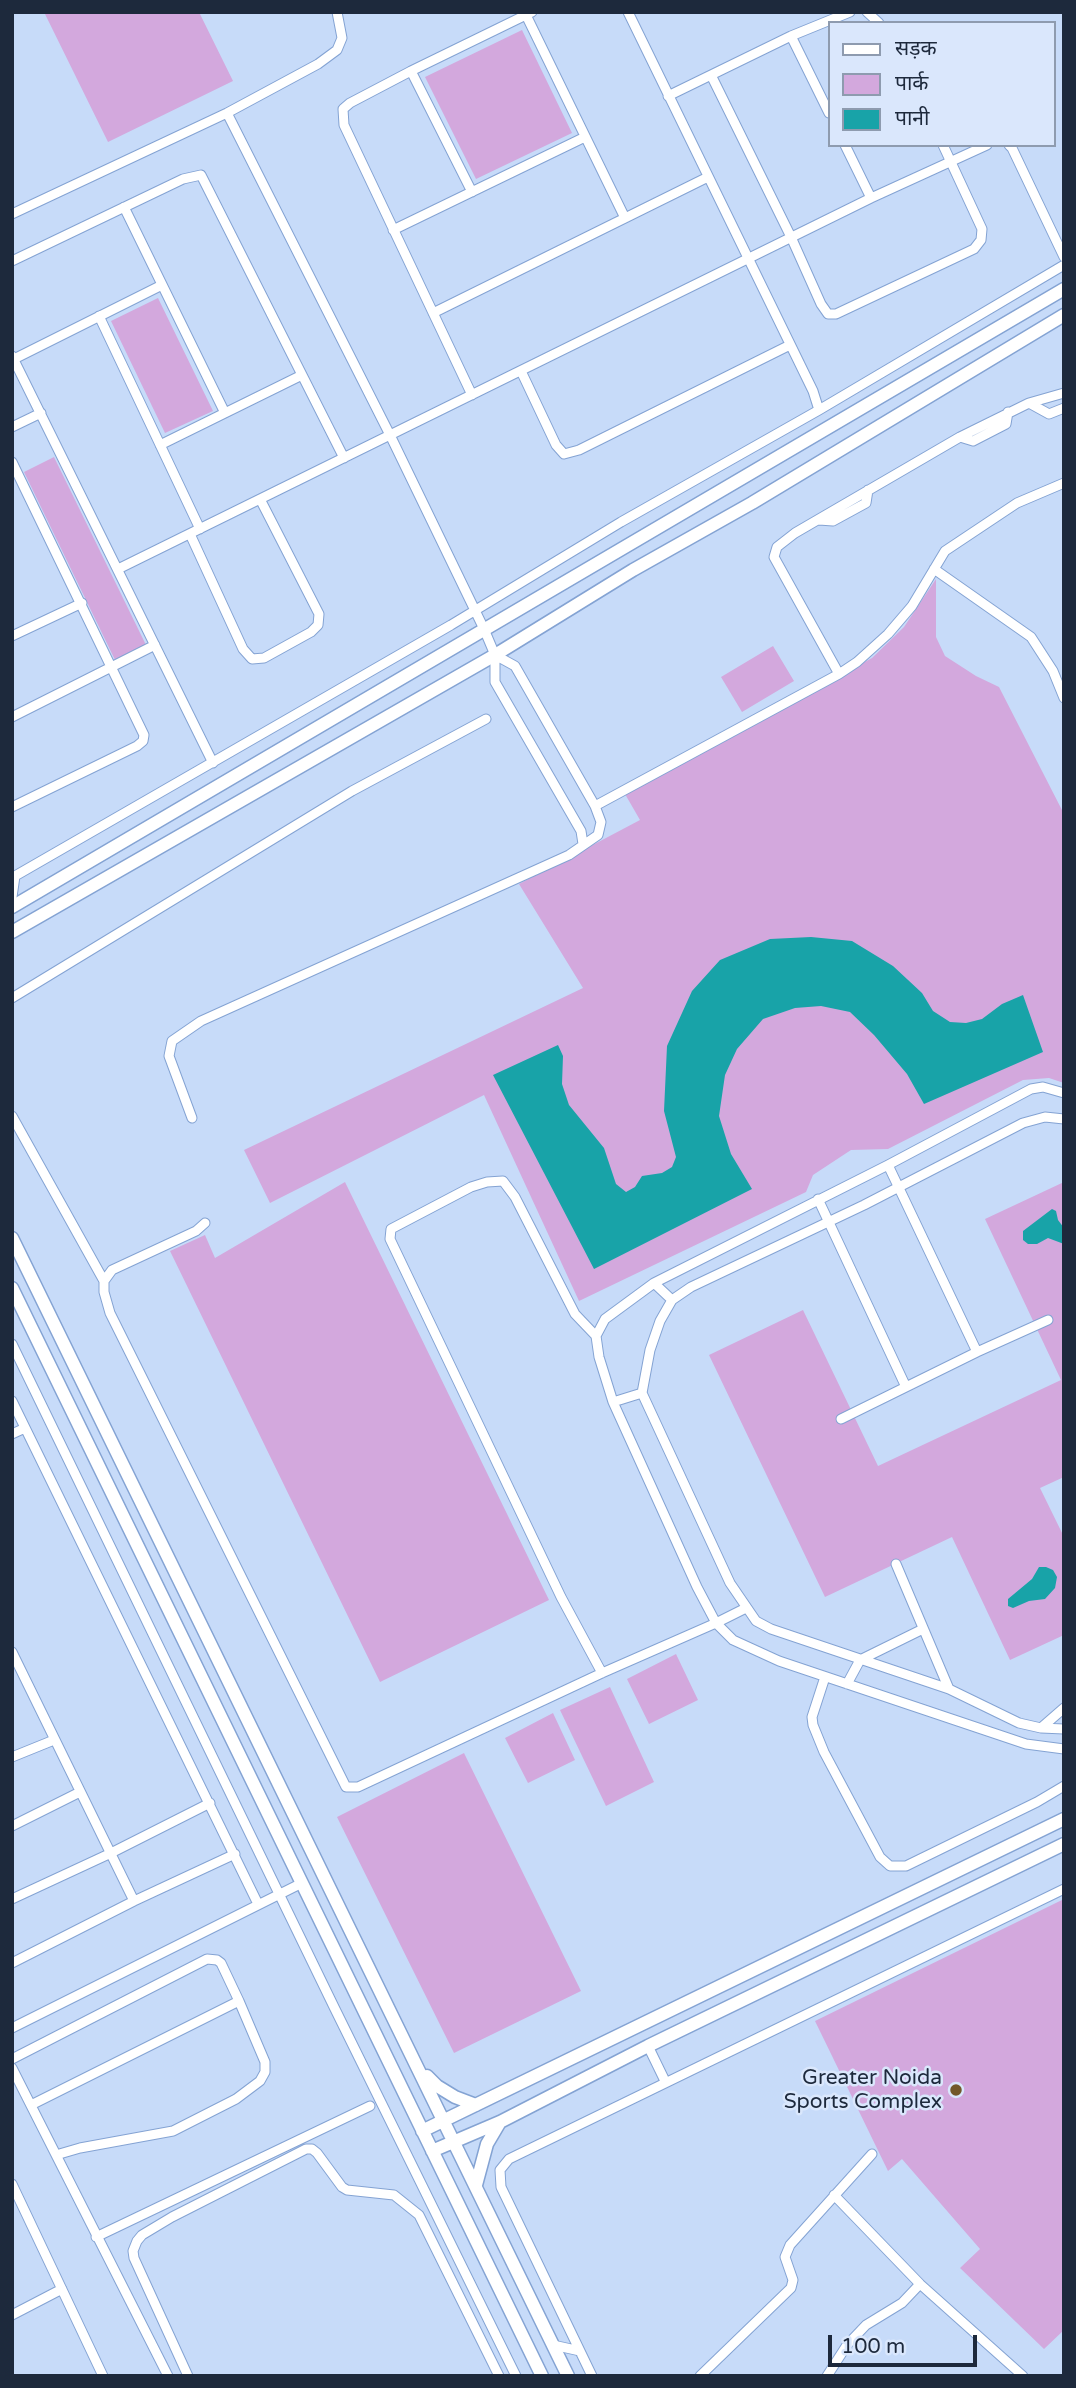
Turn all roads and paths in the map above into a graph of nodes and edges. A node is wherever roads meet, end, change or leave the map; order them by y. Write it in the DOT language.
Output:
graph roads {
  1 [pos="628,12"];
  2 [pos="850,12"];
  3 [pos="341,14"];
  4 [pos="529,14"];
  5 [pos="791,36"];
  6 [pos="411,71"];
  7 [pos="711,75"];
  8 [pos="668,96"];
  9 [pos="828,111"];
  10 [pos="227,113"];
  11 [pos="585,137"];
  12 [pos="846,147"];
  13 [pos="944,147"];
  14 [pos="983,147"];
  15 [pos="1011,147"];
  16 [pos="952,162"];
  17 [pos="708,177"];
  18 [pos="472,192"];
  19 [pos="871,198"];
  20 [pos="124,207"];
  21 [pos="12,214"];
  22 [pos="625,218"];
  23 [pos="393,230"];
  24 [pos="791,237"];
  25 [pos="1064,257"];
  26 [pos="748,258"];
  27 [pos="12,261"];
  28 [pos="1064,265"];
  29 [pos="162,285"];
  30 [pos="1064,289"];
  31 [pos="433,313"];
  32 [pos="1064,315"];
  33 [pos="99,316"];
  34 [pos="790,345"];
  35 [pos="13,357"];
  36 [pos="521,371"];
  37 [pos="302,375"];
  38 [pos="1064,393"];
  39 [pos="472,395"];
  40 [pos="1029,403"];
  41 [pos="823,408"];
  42 [pos="1064,408"];
  43 [pos="225,413"];
  44 [pos="41,414"];
  45 [pos="12,427"];
  46 [pos="390,435"];
  47 [pos="160,445"];
  48 [pos="344,458"];
  49 [pos="12,462"];
  50 [pos="1064,483"];
  51 [pos="260,499"];
  52 [pos="200,529"];
  53 [pos="190,534"];
  54 [pos="118,569"];
  55 [pos="934,569"];
  56 [pos="82,603"];
  57 [pos="475,611"];
  58 [pos="484,629"];
  59 [pos="12,636"];
  60 [pos="155,645"];
  61 [pos="495,655"];
  62 [pos="113,668"];
  63 [pos="839,674"];
  64 [pos="1064,698"];
  65 [pos="12,716"];
  66 [pos="486,719"];
  67 [pos="213,762"];
  68 [pos="595,806"];
  69 [pos="12,807"];
  70 [pos="583,844"];
  71 [pos="12,897"];
  72 [pos="12,907"];
  73 [pos="12,932"];
  74 [pos="12,998"];
  75 [pos="1064,1093"];
  76 [pos="12,1116"];
  77 [pos="192,1118"];
  78 [pos="1064,1119"];
  79 [pos="888,1165"];
  80 [pos="900,1187"];
  81 [pos="818,1199"];
  82 [pos="829,1222"];
  83 [pos="205,1223"];
  84 [pos="12,1238"];
  85 [pos="104,1281"];
  86 [pos="654,1283"];
  87 [pos="12,1288"];
  88 [pos="672,1300"];
  89 [pos="1048,1320"];
  90 [pos="596,1336"];
  91 [pos="12,1344"];
  92 [pos="977,1352"];
  93 [pos="906,1387"];
  94 [pos="642,1393"];
  95 [pos="12,1401"];
  96 [pos="613,1402"];
  97 [pos="15,1413"];
  98 [pos="841,1419"];
  99 [pos="25,1428"];
  100 [pos="12,1434"];
  101 [pos="896,1564"];
  102 [pos="746,1608"];
  103 [pos="716,1623"];
  104 [pos="923,1629"];
  105 [pos="12,1652"];
  106 [pos="860,1660"];
  107 [pos="602,1673"];
  108 [pos="825,1677"];
  109 [pos="847,1684"];
  110 [pos="949,1689"];
  111 [pos="1064,1708"];
  112 [pos="1041,1728"];
  113 [pos="1064,1729"];
  114 [pos="54,1740"];
  115 [pos="1064,1749"];
  116 [pos="12,1757"];
  117 [pos="1064,1786"];
  118 [pos="80,1792"];
  119 [pos="210,1803"];
  120 [pos="1064,1819"];
  121 [pos="12,1826"];
  122 [pos="1064,1844"];
  123 [pos="109,1854"];
  124 [pos="234,1854"];
  125 [pos="302,1882"];
  126 [pos="1064,1889"];
  127 [pos="279,1894"];
  128 [pos="12,1899"];
  129 [pos="134,1901"];
  130 [pos="258,1904"];
  131 [pos="12,1963"];
  132 [pos="239,2001"];
  133 [pos="12,2028"];
  134 [pos="648,2046"];
  135 [pos="12,2059"];
  136 [pos="417,2065"];
  137 [pos="12,2068"];
  138 [pos="665,2081"];
  139 [pos="31,2105"];
  140 [pos="476,2105"];
  141 [pos="370,2106"];
  142 [pos="444,2120"];
  143 [pos="500,2122"];
  144 [pos="422,2131"];
  145 [pos="454,2140"];
  146 [pos="432,2151"];
  147 [pos="872,2154"];
  148 [pos="55,2155"];
  149 [pos="12,2184"];
  150 [pos="476,2185"];
  151 [pos="834,2195"];
  152 [pos="96,2237"];
  153 [pos="920,2284"];
  154 [pos="62,2289"];
  155 [pos="12,2315"];
  156 [pos="553,2345"];
  157 [pos="580,2351"];
  158 [pos="103,2376"];
  159 [pos="168,2376"];
  160 [pos="188,2376"];
  161 [pos="499,2376"];
  162 [pos="516,2376"];
  163 [pos="542,2376"];
  164 [pos="568,2376"];
  165 [pos="592,2376"];
  166 [pos="700,2376"];
  167 [pos="827,2376"];
  168 [pos="1023,2376"];
  1 -- 8 [label="street"];
  2 -- 5 [label="street"];
  3 -- 10 [label="street"];
  4 -- 6 [label="street"];
  4 -- 11 [label="street"];
  5 -- 7 [label="street"];
  5 -- 9 [label="street"];
  6 -- 18 [label="street"];
  6 -- 23 [label="street"];
  7 -- 8 [label="street"];
  7 -- 24 [label="street"];
  8 -- 17 [label="street"];
  10 -- 21 [label="street"];
  10 -- 46 [label="street"];
  11 -- 18 [label="street"];
  11 -- 22 [label="street"];
  12 -- 19 [label="street"];
  13 -- 16 [label="street"];
  14 -- 16 [label="street"];
  15 -- 25 [label="street"];
  16 -- 19 [label="street"];
  16 -- 24 [label="street"];
  17 -- 22 [label="street"];
  17 -- 26 [label="street"];
  18 -- 23 [label="street"];
  19 -- 24 [label="street"];
  20 -- 27 [label="street"];
  20 -- 29 [label="street"];
  20 -- 37 [label="street"];
  22 -- 31 [label="street"];
  23 -- 31 [label="street"];
  24 -- 26 [label="street"];
  26 -- 34 [label="street"];
  26 -- 36 [label="street"];
  28 -- 41 [label="street"];
  29 -- 33 [label="street"];
  29 -- 43 [label="street"];
  30 -- 58 [label="street"];
  31 -- 39 [label="street"];
  32 -- 61 [label="street"];
  33 -- 35 [label="street"];
  33 -- 47 [label="street"];
  34 -- 36 [label="street"];
  34 -- 41 [label="street"];
  35 -- 44 [label="street"];
  36 -- 39 [label="street"];
  37 -- 43 [label="street"];
  37 -- 48 [label="street"];
  38 -- 40 [label="street"];
  39 -- 46 [label="street"];
  40 -- 42 [label="street"];
  40 -- 63 [label="street"];
  41 -- 57 [label="street"];
  43 -- 47 [label="street"];
  44 -- 45 [label="street"];
  44 -- 54 [label="street"];
  46 -- 48 [label="street"];
  46 -- 57 [label="street"];
  47 -- 52 [label="street"];
  48 -- 51 [label="street"];
  49 -- 56 [label="street"];
  50 -- 55 [label="street"];
  51 -- 52 [label="street"];
  51 -- 53 [label="street"];
  52 -- 53 [label="street"];
  53 -- 54 [label="street"];
  54 -- 60 [label="street"];
  55 -- 63 [label="street"];
  55 -- 64 [label="street"];
  56 -- 59 [label="street"];
  56 -- 62 [label="street"];
  57 -- 58 [label="street"];
  57 -- 67 [label="street"];
  58 -- 61 [label="street"];
  58 -- 72 [label="street"];
  60 -- 62 [label="street"];
  60 -- 67 [label="street"];
  61 -- 68 [label="street"];
  61 -- 70 [label="street"];
  61 -- 73 [label="street"];
  62 -- 65 [label="street"];
  62 -- 69 [label="street"];
  63 -- 68 [label="street"];
  66 -- 74 [label="street"];
  67 -- 71 [label="street"];
  68 -- 70 [label="street"];
  70 -- 77 [label="street"];
  75 -- 79 [label="street"];
  76 -- 85 [label="street"];
  78 -- 80 [label="street"];
  79 -- 80 [label="street"];
  79 -- 81 [label="street"];
  80 -- 82 [label="street"];
  80 -- 92 [label="street"];
  81 -- 82 [label="street"];
  81 -- 86 [label="street"];
  82 -- 88 [label="street"];
  82 -- 93 [label="street"];
  83 -- 85 [label="street"];
  84 -- 136 [label="street"];
  85 -- 107 [label="street"];
  86 -- 88 [label="street"];
  86 -- 90 [label="street"];
  87 -- 125 [label="street"];
  88 -- 94 [label="street"];
  89 -- 92 [label="street"];
  90 -- 96 [label="street"];
  90 -- 107 [label="street"];
  91 -- 127 [label="street"];
  92 -- 93 [label="street"];
  93 -- 98 [label="street"];
  94 -- 96 [label="street"];
  94 -- 102 [label="street"];
  95 -- 97 [label="street"];
  96 -- 103 [label="street"];
  97 -- 99 [label="street"];
  99 -- 100 [label="street"];
  99 -- 119 [label="street"];
  101 -- 104 [label="street"];
  102 -- 103 [label="street"];
  102 -- 106 [label="street"];
  103 -- 107 [label="street"];
  103 -- 108 [label="street"];
  104 -- 106 [label="street"];
  104 -- 110 [label="street"];
  105 -- 114 [label="street"];
  106 -- 109 [label="street"];
  106 -- 110 [label="street"];
  108 -- 109 [label="street"];
  108 -- 117 [label="street"];
  109 -- 115 [label="street"];
  110 -- 112 [label="street"];
  111 -- 112 [label="street"];
  112 -- 113 [label="street"];
  114 -- 116 [label="street"];
  114 -- 118 [label="street"];
  118 -- 121 [label="street"];
  118 -- 123 [label="street"];
  119 -- 123 [label="street"];
  119 -- 124 [label="street"];
  120 -- 140 [label="street"];
  122 -- 134 [label="street"];
  123 -- 128 [label="street"];
  123 -- 129 [label="street"];
  124 -- 129 [label="street"];
  124 -- 130 [label="street"];
  125 -- 127 [label="street"];
  125 -- 144 [label="street"];
  126 -- 138 [label="street"];
  127 -- 130 [label="street"];
  127 -- 162 [label="street"];
  129 -- 131 [label="street"];
  130 -- 133 [label="street"];
  132 -- 135 [label="street"];
  132 -- 139 [label="street"];
  132 -- 148 [label="street"];
  134 -- 138 [label="street"];
  134 -- 143 [label="street"];
  136 -- 140 [label="street"];
  136 -- 142 [label="street"];
  137 -- 139 [label="street"];
  138 -- 157 [label="street"];
  139 -- 148 [label="street"];
  140 -- 142 [label="street"];
  141 -- 152 [label="street"];
  142 -- 144 [label="street"];
  142 -- 145 [label="street"];
  143 -- 145 [label="street"];
  143 -- 150 [label="street"];
  144 -- 146 [label="street"];
  145 -- 146 [label="street"];
  145 -- 150 [label="street"];
  146 -- 163 [label="street"];
  147 -- 151 [label="street"];
  148 -- 152 [label="street"];
  149 -- 154 [label="street"];
  150 -- 156 [label="street"];
  151 -- 153 [label="street"];
  151 -- 166 [label="street"];
  152 -- 159 [label="street"];
  153 -- 167 [label="street"];
  153 -- 168 [label="street"];
  154 -- 155 [label="street"];
  154 -- 158 [label="street"];
  156 -- 157 [label="street"];
  156 -- 164 [label="street"];
  157 -- 165 [label="street"];
  160 -- 161 [label="street"];
}
